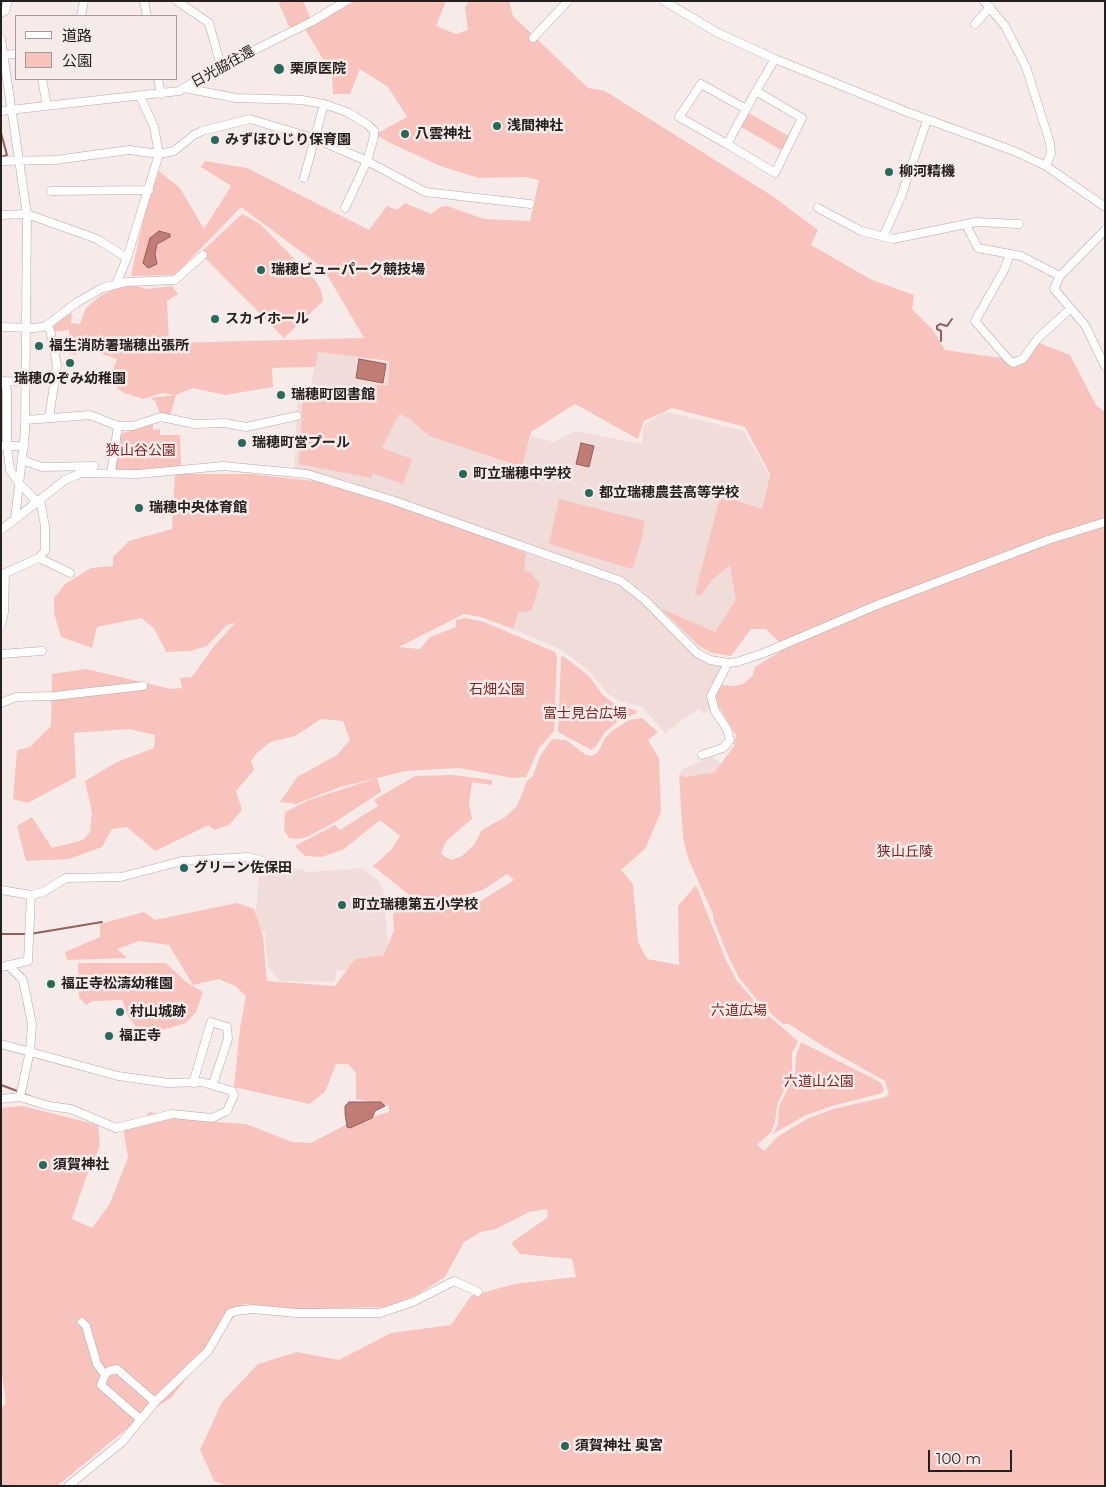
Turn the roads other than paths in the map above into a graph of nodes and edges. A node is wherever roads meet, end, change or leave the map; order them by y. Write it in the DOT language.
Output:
graph roads {
  1 [pos="8,1"];
  2 [pos="84,1"];
  3 [pos="144,1"];
  4 [pos="177,1"];
  5 [pos="346,1"];
  6 [pos="568,1"];
  7 [pos="664,1"];
  8 [pos="987,4"];
  9 [pos="1,13"];
  10 [pos="81,15"];
  11 [pos="147,15"];
  12 [pos="975,24"];
  13 [pos="533,38"];
  14 [pos="1,39"];
  15 [pos="15,54"];
  16 [pos="2,55"];
  17 [pos="775,59"];
  18 [pos="221,66"];
  19 [pos="42,80"];
  20 [pos="158,80"];
  21 [pos="184,88"];
  22 [pos="756,91"];
  23 [pos="161,94"];
  24 [pos="140,96"];
  25 [pos="324,104"];
  26 [pos="46,106"];
  27 [pos="746,109"];
  28 [pos="11,110"];
  29 [pos="1,111"];
  30 [pos="927,120"];
  31 [pos="316,139"];
  32 [pos="727,144"];
  33 [pos="159,154"];
  34 [pos="1,161"];
  35 [pos="367,161"];
  36 [pos="19,162"];
  37 [pos="1046,166"];
  38 [pos="304,178"];
  39 [pos="149,190"];
  40 [pos="51,191"];
  41 [pos="530,204"];
  42 [pos="1105,207"];
  43 [pos="345,208"];
  44 [pos="818,208"];
  45 [pos="27,214"];
  46 [pos="1,215"];
  47 [pos="1019,224"];
  48 [pos="966,225"];
  49 [pos="1105,230"];
  50 [pos="883,237"];
  51 [pos="1102,240"];
  52 [pos="1010,254"];
  53 [pos="203,255"];
  54 [pos="127,258"];
  55 [pos="1060,276"];
  56 [pos="116,284"];
  57 [pos="1070,309"];
  58 [pos="1,326"];
  59 [pos="46,326"];
  60 [pos="26,327"];
  61 [pos="1105,366"];
  62 [pos="3,381"];
  63 [pos="25,382"];
  64 [pos="297,416"];
  65 [pos="49,418"];
  66 [pos="26,420"];
  67 [pos="118,426"];
  68 [pos="4,446"];
  69 [pos="24,446"];
  70 [pos="22,460"];
  71 [pos="94,466"];
  72 [pos="110,473"];
  73 [pos="19,483"];
  74 [pos="39,501"];
  75 [pos="14,519"];
  76 [pos="1105,522"];
  77 [pos="1,530"];
  78 [pos="39,558"];
  79 [pos="70,573"];
  80 [pos="3,575"];
  81 [pos="1,625"];
  82 [pos="42,651"];
  83 [pos="1,654"];
  84 [pos="728,663"];
  85 [pos="143,686"];
  86 [pos="1,703"];
  87 [pos="702,755"];
  88 [pos="263,861"];
  89 [pos="1,890"];
  90 [pos="30,895"];
  91 [pos="4,966"];
  92 [pos="1,1044"];
  93 [pos="30,1051"];
  94 [pos="193,1083"];
  95 [pos="213,1084"];
  96 [pos="20,1097"];
  97 [pos="1,1099"];
  98 [pos="478,1292"];
  99 [pos="82,1322"];
  100 [pos="105,1375"];
  101 [pos="156,1402"];
  102 [pos="140,1418"];
  103 [pos="68,1486"];
  1 -- 9 [label="street"];
  2 -- 10 [label="street"];
  3 -- 11 [label="street"];
  4 -- 18 [label="street"];
  5 -- 18 [label="street, 日光脇往還"];
  6 -- 13 [label="street"];
  7 -- 17 [label="street"];
  8 -- 12 [label="street"];
  8 -- 37 [label="street"];
  14 -- 16 [label="street"];
  15 -- 16 [label="street"];
  16 -- 28 [label="street"];
  17 -- 22 [label="street"];
  17 -- 30 [label="street"];
  18 -- 21 [label="street, 日光脇往還"];
  19 -- 26 [label="street"];
  20 -- 23 [label="street"];
  21 -- 23 [label="street, 日光脇往還"];
  21 -- 25 [label="street"];
  22 -- 27 [label="street"];
  22 -- 32 [label="street"];
  23 -- 24 [label="street, 日光脇往還"];
  24 -- 26 [label="street, 日光脇往還"];
  24 -- 33 [label="street"];
  25 -- 31 [label="street"];
  25 -- 35 [label="street"];
  26 -- 28 [label="street, 日光脇往還"];
  27 -- 32 [label="street"];
  27 -- 32 [label="street"];
  28 -- 29 [label="street, 日光脇往還"];
  28 -- 36 [label="street"];
  30 -- 37 [label="street"];
  30 -- 50 [label="street"];
  31 -- 33 [label="street"];
  31 -- 35 [label="street"];
  31 -- 38 [label="street"];
  33 -- 36 [label="street"];
  33 -- 39 [label="street"];
  34 -- 36 [label="street"];
  35 -- 41 [label="street"];
  35 -- 43 [label="street"];
  36 -- 45 [label="street"];
  37 -- 42 [label="street"];
  39 -- 40 [label="street"];
  39 -- 54 [label="street"];
  44 -- 50 [label="street"];
  45 -- 46 [label="street"];
  45 -- 54 [label="street"];
  45 -- 60 [label="street"];
  47 -- 48 [label="street"];
  48 -- 50 [label="street"];
  48 -- 52 [label="street"];
  49 -- 51 [label="street"];
  51 -- 55 [label="street"];
  52 -- 55 [label="street"];
  52 -- 57 [label="street"];
  53 -- 56 [label="street"];
  54 -- 56 [label="street"];
  55 -- 57 [label="street"];
  56 -- 59 [label="street"];
  57 -- 61 [label="street"];
  58 -- 60 [label="street"];
  59 -- 60 [label="street"];
  59 -- 65 [label="street"];
  60 -- 63 [label="street"];
  62 -- 63 [label="street"];
  62 -- 68 [label="street"];
  63 -- 66 [label="street"];
  64 -- 67 [label="street"];
  65 -- 66 [label="street"];
  65 -- 67 [label="street"];
  66 -- 69 [label="street"];
  67 -- 72 [label="street"];
  68 -- 69 [label="street"];
  68 -- 73 [label="street"];
  69 -- 70 [label="street"];
  70 -- 71 [label="street"];
  70 -- 73 [label="street"];
  72 -- 74 [label="street"];
  72 -- 84 [label="street"];
  73 -- 74 [label="street"];
  73 -- 75 [label="street"];
  74 -- 75 [label="street"];
  74 -- 78 [label="street"];
  75 -- 77 [label="street"];
  76 -- 84 [label="street"];
  78 -- 79 [label="street"];
  78 -- 80 [label="street"];
  80 -- 81 [label="street"];
  82 -- 83 [label="street"];
  84 -- 87 [label="street"];
  85 -- 86 [label="street"];
  88 -- 90 [label="street"];
  89 -- 90 [label="street"];
  90 -- 91 [label="street"];
  91 -- 93 [label="street"];
  92 -- 93 [label="street"];
  93 -- 94 [label="street"];
  93 -- 96 [label="street"];
  94 -- 95 [label="street"];
  94 -- 95 [label="street"];
  95 -- 96 [label="street"];
  96 -- 97 [label="street"];
  98 -- 101 [label="street"];
  99 -- 100 [label="street"];
  100 -- 101 [label="street"];
  100 -- 102 [label="street"];
  101 -- 102 [label="street"];
  102 -- 103 [label="street"];
}
